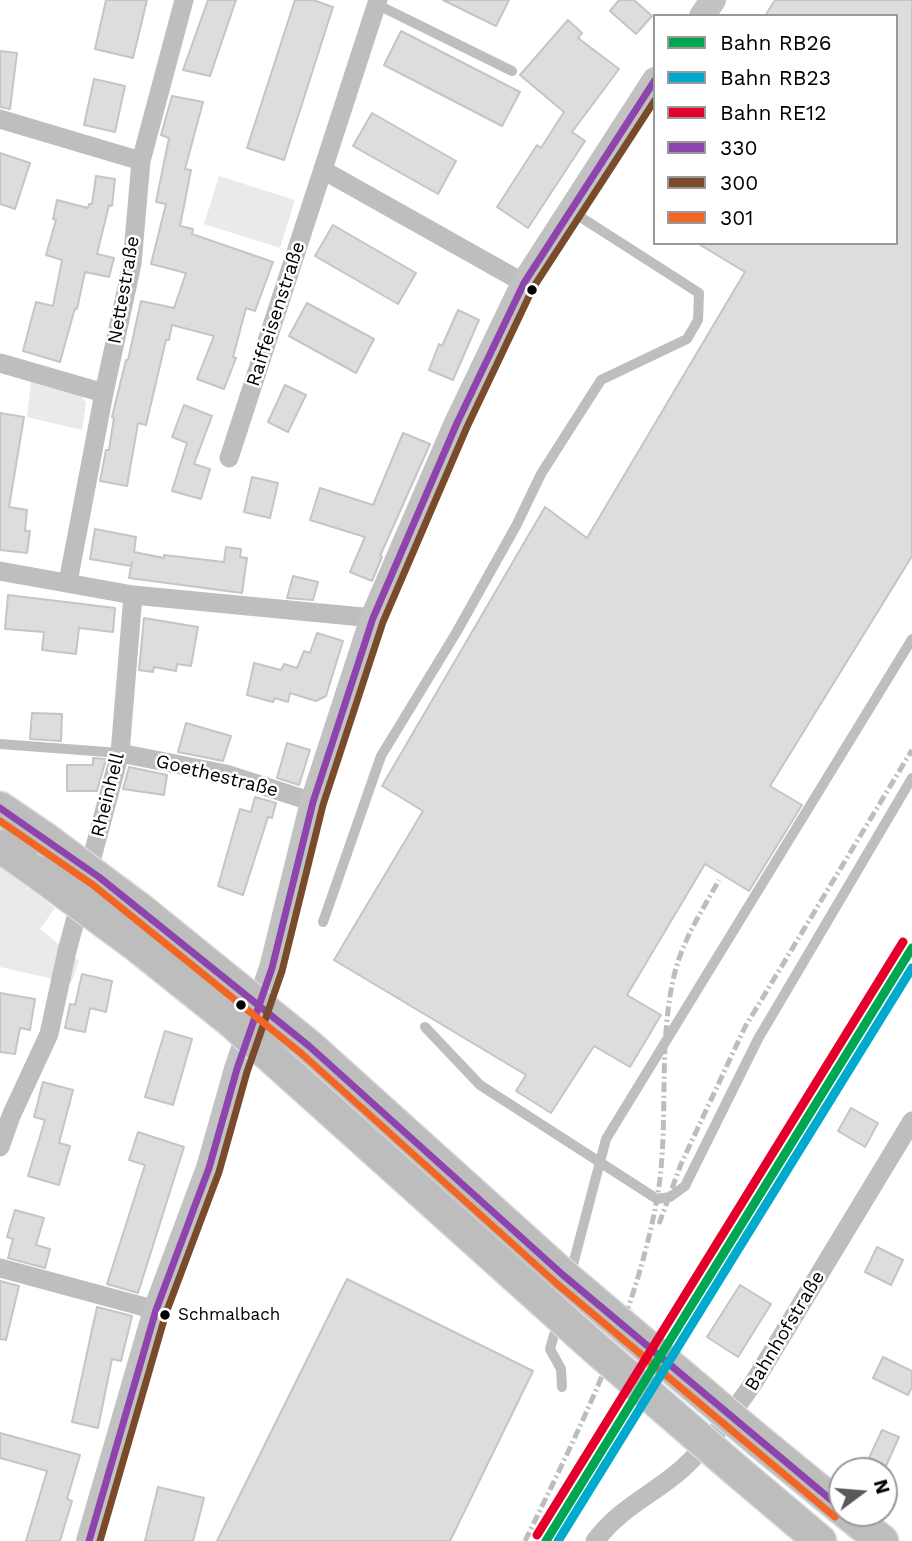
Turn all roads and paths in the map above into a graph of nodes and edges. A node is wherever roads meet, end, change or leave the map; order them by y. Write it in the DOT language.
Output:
graph roads {
  1 [pos="184,0"];
  2 [pos="377,2"];
  3 [pos="512,71"];
  4 [pos="653,83"];
  5 [pos="0,118"];
  6 [pos="141,161"];
  7 [pos="323,170"];
  8 [pos="571,210"];
  9 [pos="524,283"];
  10 [pos="0,363"];
  11 [pos="104,393"];
  12 [pos="229,458"];
  13 [pos="0,571"];
  14 [pos="68,582"];
  15 [pos="133,595"];
  16 [pos="373,618"];
  17 [pos="912,639"];
  18 [pos="0,744"];
  19 [pos="120,752"];
  20 [pos="912,778"];
  21 [pos="313,802"];
  22 [pos="0,808"];
  23 [pos="0,846"];
  24 [pos="323,922"];
  25 [pos="425,1027"];
  26 [pos="912,1121"];
  27 [pos="0,1147"];
  28 [pos="601,1163"];
  29 [pos="0,1268"];
  30 [pos="156,1310"];
  31 [pos="562,1387"];
  32 [pos="828,1497"];
  33 [pos="864,1527"];
  34 [pos="89,1541"];
  35 [pos="595,1541"];
  36 [pos="820,1541"];
  37 [pos="881,1541"];
  1 -- 6 [label="street, Nettestraße"];
  2 -- 3 [label="lane, Raiffeisenstraße"];
  2 -- 7 [label="street, Raiffeisenstraße"];
  4 -- 8 [label="main road"];
  5 -- 6 [label="street"];
  6 -- 11 [label="street, Nettestraße"];
  7 -- 9 [label="street"];
  7 -- 12 [label="street, Raiffeisenstraße"];
  8 -- 9 [label="main road"];
  8 -- 24 [label="lane"];
  9 -- 16 [label="main road"];
  10 -- 11 [label="street"];
  11 -- 14 [label="street, Nettestraße"];
  13 -- 14 [label="street"];
  14 -- 15 [label="street"];
  15 -- 16 [label="street"];
  15 -- 19 [label="street, Rheinhell"];
  16 -- 21 [label="main road"];
  17 -- 28 [label="lane"];
  18 -- 19 [label="lane"];
  19 -- 21 [label="street, Goethestraße"];
  19 -- 27 [label="street, Rheinhell"];
  20 -- 28 [label="lane"];
  21 -- 30 [label="main road"];
  22 -- 32 [label="highway, bridge"];
  23 -- 36 [label="highway, bridge"];
  25 -- 28 [label="lane"];
  26 -- 35 [label="street, Bahnhofstraße"];
  28 -- 31 [label="lane"];
  29 -- 30 [label="street"];
  30 -- 34 [label="main road"];
  33 -- 37 [label="highway"];
}
